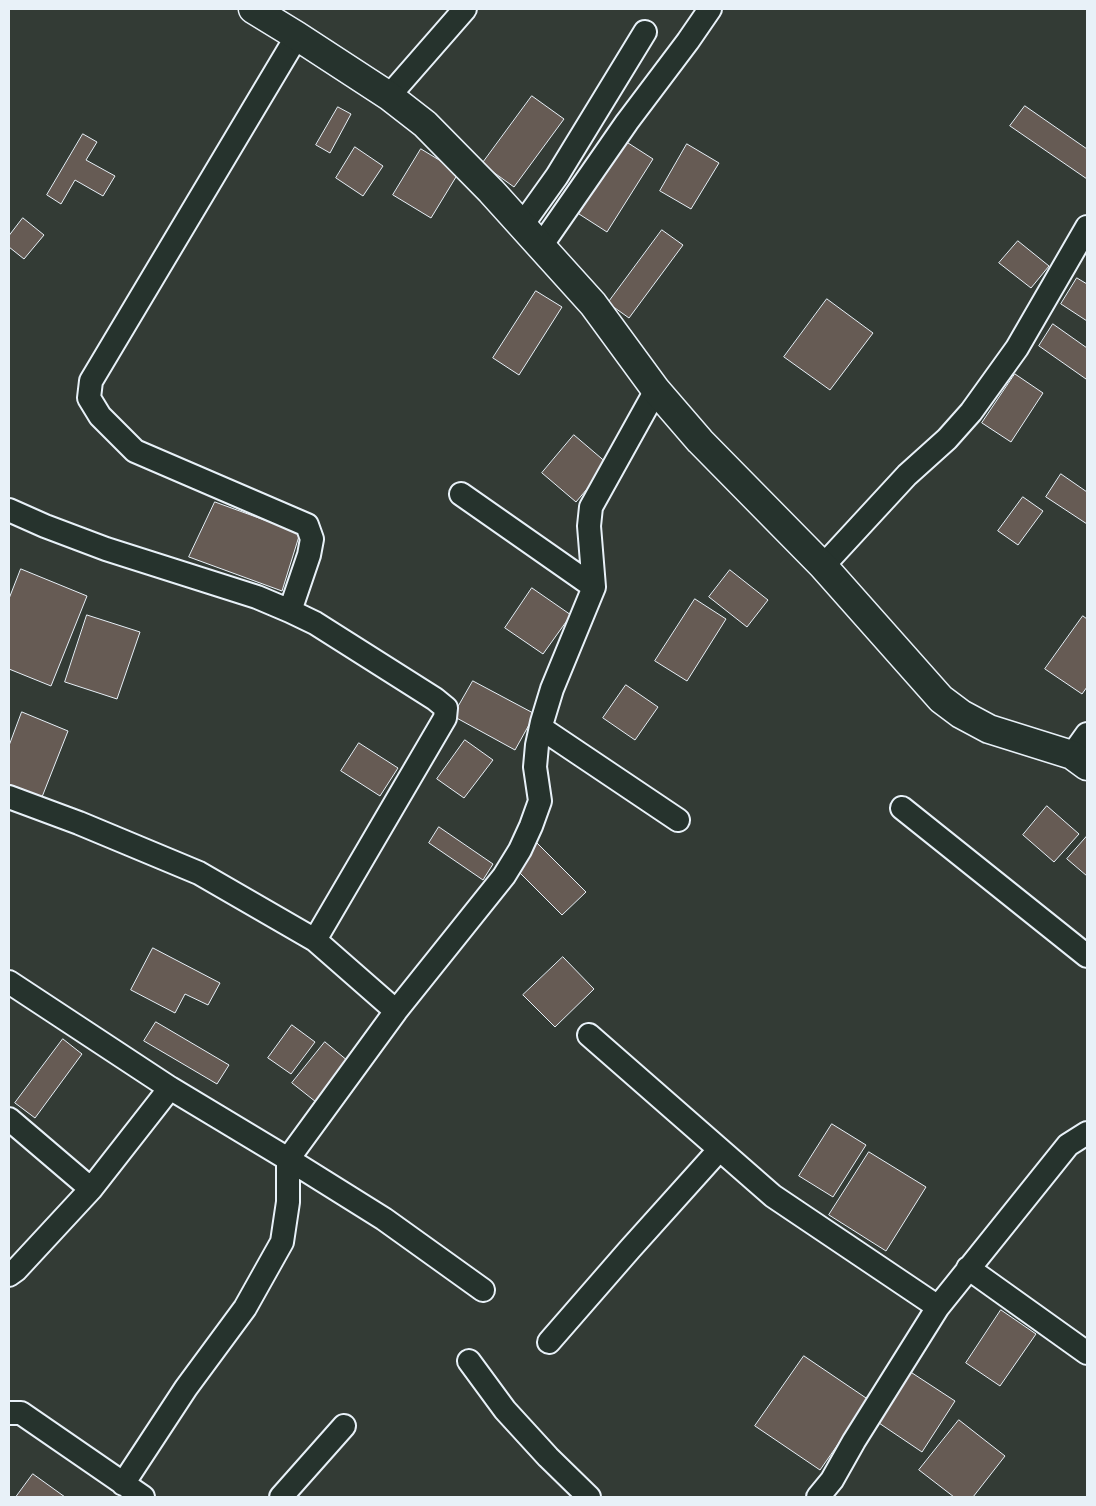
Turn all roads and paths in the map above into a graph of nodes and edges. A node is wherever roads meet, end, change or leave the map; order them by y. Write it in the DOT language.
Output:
graph roads {
  1 [pos="253,9"];
  2 [pos="466,9"];
  3 [pos="710,9"];
  4 [pos="645,32"];
  5 [pos="297,36"];
  6 [pos="388,96"];
  7 [pos="522,225"];
  8 [pos="1087,227"];
  9 [pos="541,246"];
  10 [pos="656,390"];
  11 [pos="461,494"];
  12 [pos="9,510"];
  13 [pos="823,566"];
  14 [pos="594,587"];
  15 [pos="290,611"];
  16 [pos="541,728"];
  17 [pos="1082,752"];
  18 [pos="9,797"];
  19 [pos="902,808"];
  20 [pos="678,820"];
  21 [pos="316,940"];
  22 [pos="1087,956"];
  23 [pos="9,982"];
  24 [pos="396,1011"];
  25 [pos="589,1035"];
  26 [pos="170,1088"];
  27 [pos="9,1119"];
  28 [pos="1087,1132"];
  29 [pos="719,1150"];
  30 [pos="288,1159"];
  31 [pos="91,1189"];
  32 [pos="968,1268"];
  33 [pos="9,1275"];
  34 [pos="483,1290"];
  35 [pos="938,1307"];
  36 [pos="549,1342"];
  37 [pos="1087,1353"];
  38 [pos="469,1361"];
  39 [pos="9,1413"];
  40 [pos="344,1426"];
  41 [pos="123,1484"];
  42 [pos="143,1497"];
  43 [pos="281,1497"];
  44 [pos="589,1497"];
  45 [pos="818,1497"];
  1 -- 5 [label="street"];
  2 -- 6 [label="street"];
  3 -- 9 [label="street"];
  4 -- 7 [label="street"];
  5 -- 6 [label="street"];
  5 -- 15 [label="street"];
  6 -- 7 [label="street"];
  7 -- 9 [label="street"];
  8 -- 13 [label="street"];
  9 -- 10 [label="street"];
  10 -- 13 [label="street"];
  10 -- 14 [label="street"];
  11 -- 14 [label="street"];
  12 -- 15 [label="street"];
  13 -- 17 [label="street"];
  14 -- 16 [label="street"];
  15 -- 21 [label="street"];
  16 -- 20 [label="street"];
  16 -- 24 [label="street"];
  18 -- 21 [label="street"];
  19 -- 22 [label="street"];
  21 -- 24 [label="street"];
  23 -- 26 [label="street"];
  24 -- 30 [label="street"];
  25 -- 29 [label="street"];
  26 -- 30 [label="street"];
  26 -- 31 [label="street"];
  27 -- 31 [label="street"];
  28 -- 32 [label="street"];
  29 -- 35 [label="street"];
  29 -- 36 [label="street"];
  30 -- 34 [label="street"];
  30 -- 41 [label="street"];
  31 -- 33 [label="street"];
  32 -- 35 [label="street"];
  32 -- 37 [label="street"];
  35 -- 45 [label="street"];
  38 -- 44 [label="street"];
  39 -- 41 [label="street"];
  40 -- 43 [label="street"];
  41 -- 42 [label="street"];
}
